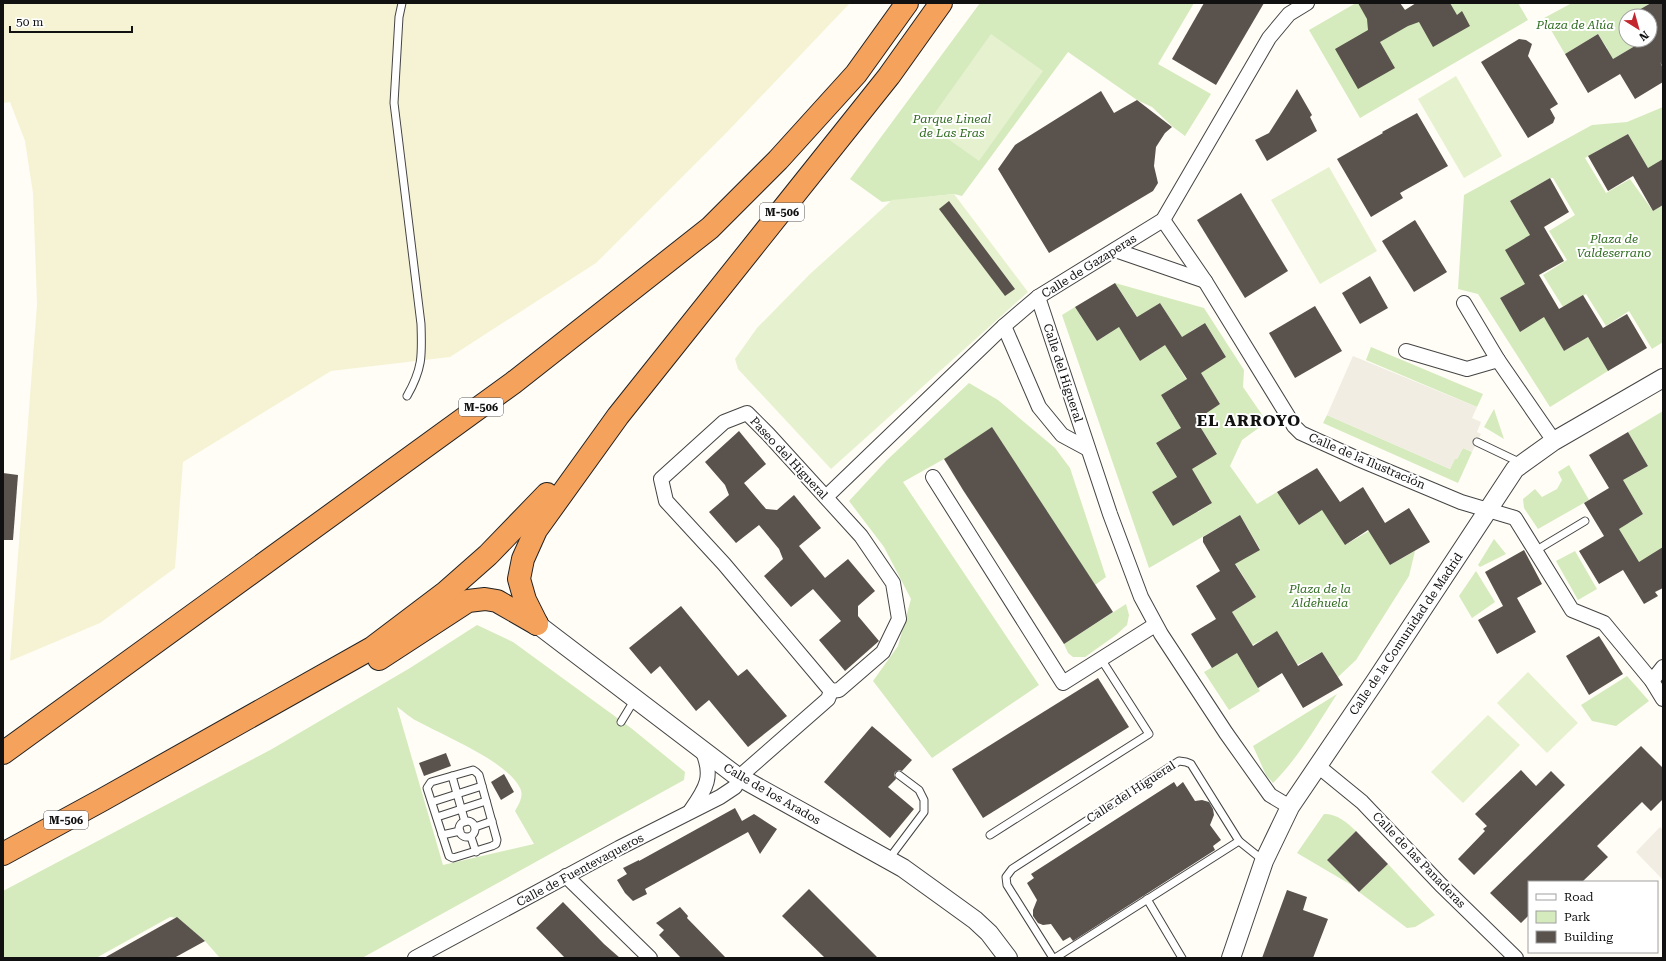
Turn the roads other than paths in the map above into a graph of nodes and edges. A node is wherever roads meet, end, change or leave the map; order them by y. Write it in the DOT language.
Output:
graph roads {
  1 [pos="402,3"];
  2 [pos="907,3"];
  3 [pos="941,3"];
  4 [pos="1307,3"];
  5 [pos="1163,220"];
  6 [pos="1115,250"];
  7 [pos="1205,281"];
  8 [pos="1038,297"];
  9 [pos="1464,303"];
  10 [pos="1004,326"];
  11 [pos="1406,350"];
  12 [pos="1498,360"];
  13 [pos="1663,378"];
  14 [pos="406,396"];
  15 [pos="618,416"];
  16 [pos="1554,441"];
  17 [pos="1477,442"];
  18 [pos="1088,450"];
  19 [pos="1523,464"];
  20 [pos="933,477"];
  21 [pos="826,497"];
  22 [pos="1489,510"];
  23 [pos="1585,521"];
  24 [pos="1536,551"];
  25 [pos="537,624"];
  26 [pos="1155,625"];
  27 [pos="1101,659"];
  28 [pos="1663,668"];
  29 [pos="1652,681"];
  30 [pos="832,692"];
  31 [pos="1663,698"];
  32 [pos="635,699"];
  33 [pos="621,722"];
  34 [pos="702,750"];
  35 [pos="3,753"];
  36 [pos="1318,766"];
  37 [pos="899,775"];
  38 [pos="452,776"];
  39 [pos="739,777"];
  40 [pos="482,786"];
  41 [pos="457,794"];
  42 [pos="102,800"];
  43 [pos="486,801"];
  44 [pos="432,802"];
  45 [pos="1290,808"];
  46 [pos="462,810"];
  47 [pos="690,812"];
  48 [pos="437,818"];
  49 [pos="492,821"];
  50 [pos="465,822"];
  51 [pos="475,827"];
  52 [pos="460,831"];
  53 [pos="442,835"];
  54 [pos="990,835"];
  55 [pos="471,836"];
  56 [pos="1239,841"];
  57 [pos="476,852"];
  58 [pos="3,854"];
  59 [pos="888,860"];
  60 [pos="1264,861"];
  61 [pos="566,876"];
  62 [pos="1148,899"];
  63 [pos="415,958"];
  64 [pos="650,958"];
  65 [pos="1008,958"];
  66 [pos="1054,958"];
  67 [pos="1182,958"];
  68 [pos="1230,958"];
  69 [pos="1516,958"];
  1 -- 14 [label="lane"];
  2 -- 35 [label="highway, M-506"];
  3 -- 15 [label="highway, M-506"];
  4 -- 5 [label="street, Calle de Gazaperas"];
  5 -- 6 [label="street, Calle de Gazaperas"];
  5 -- 7 [label="street, Calle de la Ilustración"];
  6 -- 7 [label="street"];
  6 -- 8 [label="street, Calle de Gazaperas"];
  7 -- 22 [label="street, Calle de la Ilustración"];
  8 -- 10 [label="street, Calle de Gazaperas"];
  8 -- 18 [label="street, Calle del Higueral"];
  9 -- 12 [label="street"];
  10 -- 18 [label="street, Calle del Higueral"];
  10 -- 21 [label="street, Calle de Gazaperas"];
  11 -- 12 [label="street"];
  12 -- 16 [label="street"];
  13 -- 16 [label="street, Calle de la Comunidad de Madrid"];
  15 -- 25 [label="highway"];
  15 -- 42 [label="highway, M-506"];
  16 -- 19 [label="street, Calle de la Comunidad de Madrid"];
  17 -- 19 [label="lane"];
  18 -- 26 [label="street, Calle del Higueral"];
  19 -- 22 [label="street, Calle de la Comunidad de Madrid"];
  20 -- 27 [label="street"];
  21 -- 30 [label="street, Paseo del Higueral"];
  21 -- 30 [label="street, Paseo del Higueral"];
  22 -- 24 [label="street, Calle de la Ilustración"];
  22 -- 36 [label="street, Calle de la Comunidad de Madrid"];
  23 -- 24 [label="lane"];
  24 -- 29 [label="street, Calle de la Ilustración"];
  25 -- 32 [label="street, Calle de los Arados"];
  25 -- 42 [label="highway"];
  26 -- 27 [label="street"];
  26 -- 45 [label="street, Calle del Higueral"];
  27 -- 54 [label="lane"];
  28 -- 29 [label="street"];
  29 -- 31 [label="street, Calle de la Ilustración"];
  30 -- 39 [label="street, Paseo del Higueral"];
  32 -- 33 [label="lane"];
  32 -- 34 [label="street, Calle de los Arados"];
  34 -- 39 [label="street, Calle de los Arados"];
  34 -- 47 [label="street"];
  36 -- 45 [label="street, Calle de la Comunidad de Madrid"];
  36 -- 69 [label="street, Calle de las Panaderas"];
  37 -- 59 [label="lane"];
  38 -- 40 [label="lane"];
  38 -- 41 [label="lane"];
  38 -- 44 [label="lane"];
  39 -- 47 [label="street, Calle de Fuentevaqueros"];
  39 -- 59 [label="street, Calle de los Arados"];
  40 -- 41 [label="lane"];
  40 -- 43 [label="lane"];
  41 -- 44 [label="lane"];
  41 -- 46 [label="lane"];
  42 -- 58 [label="highway, M-506"];
  43 -- 46 [label="lane"];
  43 -- 49 [label="lane"];
  44 -- 48 [label="lane"];
  45 -- 60 [label="street, Calle de la Comunidad de Madrid"];
  46 -- 48 [label="lane"];
  46 -- 50 [label="lane"];
  47 -- 61 [label="street, Calle de Fuentevaqueros"];
  48 -- 53 [label="lane"];
  49 -- 51 [label="lane"];
  49 -- 57 [label="lane"];
  50 -- 51 [label="lane"];
  50 -- 52 [label="lane"];
  51 -- 55 [label="lane"];
  52 -- 53 [label="lane"];
  52 -- 55 [label="lane"];
  53 -- 57 [label="lane"];
  55 -- 57 [label="lane"];
  56 -- 60 [label="lane, Calle del Higueral"];
  56 -- 62 [label="lane"];
  56 -- 66 [label="lane, Calle del Higueral"];
  59 -- 65 [label="street, Calle de los Arados"];
  60 -- 68 [label="street, Calle de la Comunidad de Madrid"];
  61 -- 63 [label="street, Calle de Fuentevaqueros"];
  61 -- 64 [label="street"];
  62 -- 66 [label="lane"];
  62 -- 67 [label="lane"];
}
